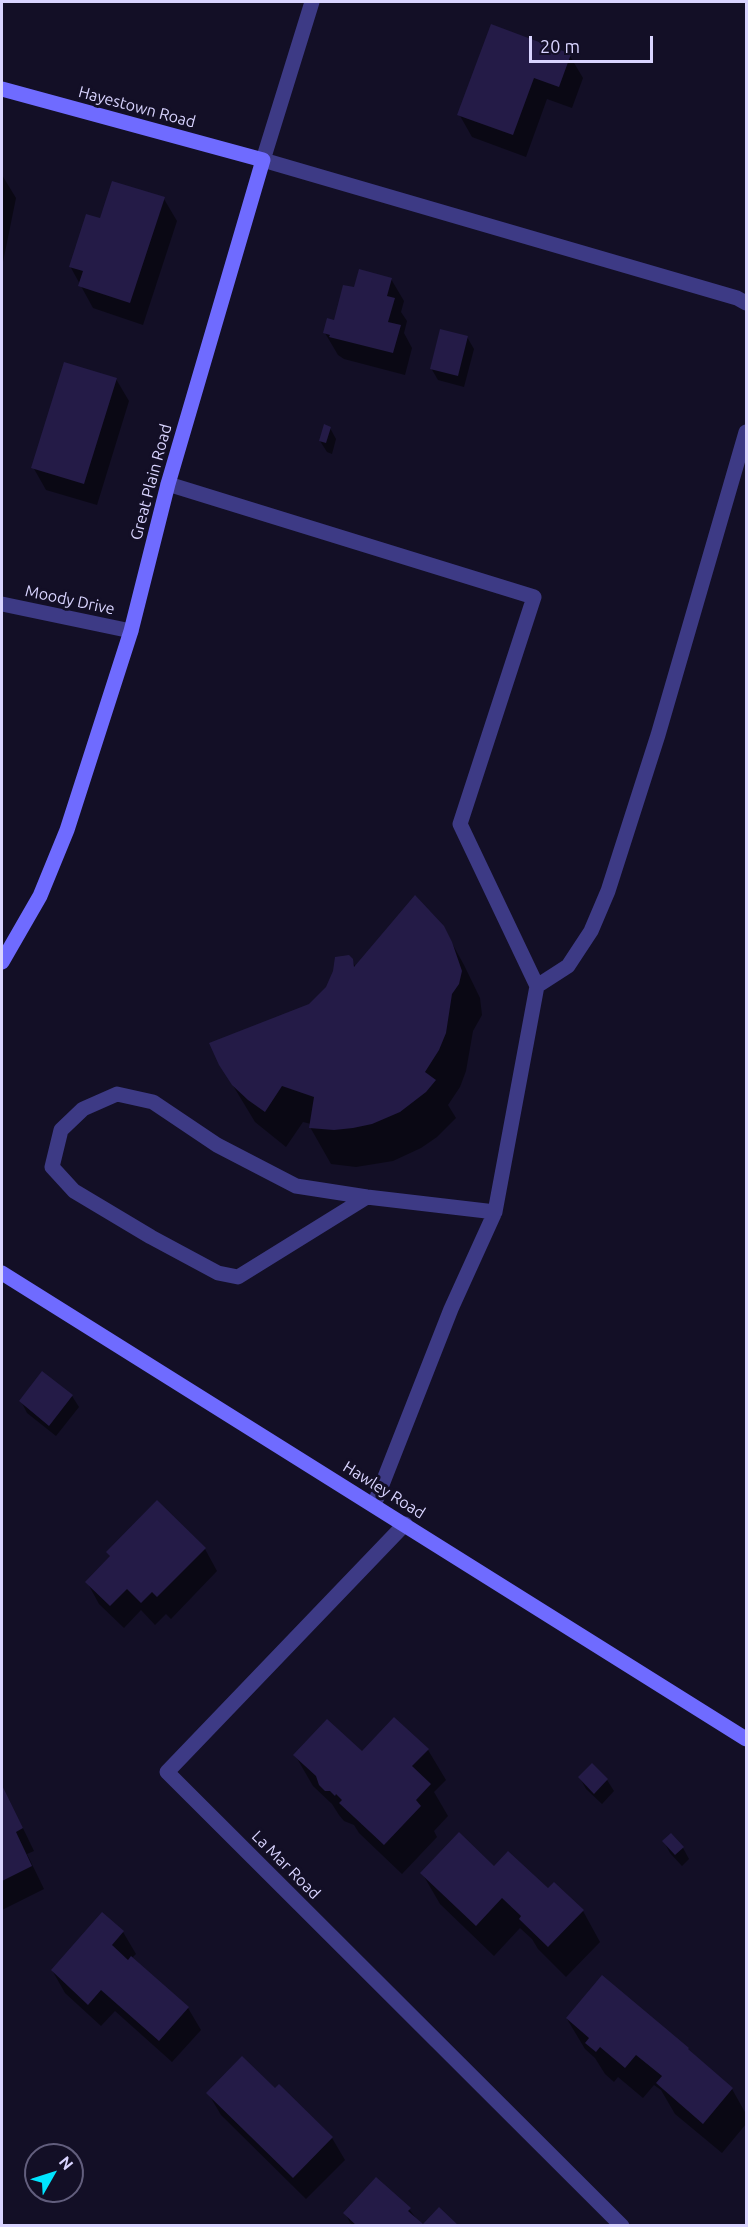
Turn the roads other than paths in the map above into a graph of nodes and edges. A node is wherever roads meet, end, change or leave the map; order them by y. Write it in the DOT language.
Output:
graph roads {
  1 [pos="312,2"];
  2 [pos="2,89"];
  3 [pos="263,160"];
  4 [pos="747,303"];
  5 [pos="747,432"];
  6 [pos="168,484"];
  7 [pos="2,604"];
  8 [pos="131,631"];
  9 [pos="2,960"];
  10 [pos="537,986"];
  11 [pos="367,1197"];
  12 [pos="495,1212"];
  13 [pos="2,1273"];
  14 [pos="374,1505"];
  15 [pos="405,1524"];
  16 [pos="747,1739"];
  17 [pos="622,2226"];
  1 -- 3 [label="street, Great Plain Road"];
  2 -- 3 [label="street, Hayestown Road"];
  3 -- 4 [label="street"];
  3 -- 6 [label="street, Great Plain Road"];
  5 -- 10 [label="street"];
  6 -- 8 [label="street, Great Plain Road"];
  6 -- 10 [label="street"];
  7 -- 8 [label="street, Moody Drive"];
  8 -- 9 [label="street, Great Plain Road"];
  10 -- 12 [label="street"];
  11 -- 11 [label="street"];
  11 -- 12 [label="street"];
  12 -- 14 [label="street"];
  13 -- 14 [label="street, Hawley Road"];
  14 -- 15 [label="street, Hawley Road"];
  15 -- 16 [label="street, Hawley Road"];
  15 -- 17 [label="street, La Mar Road"];
}
